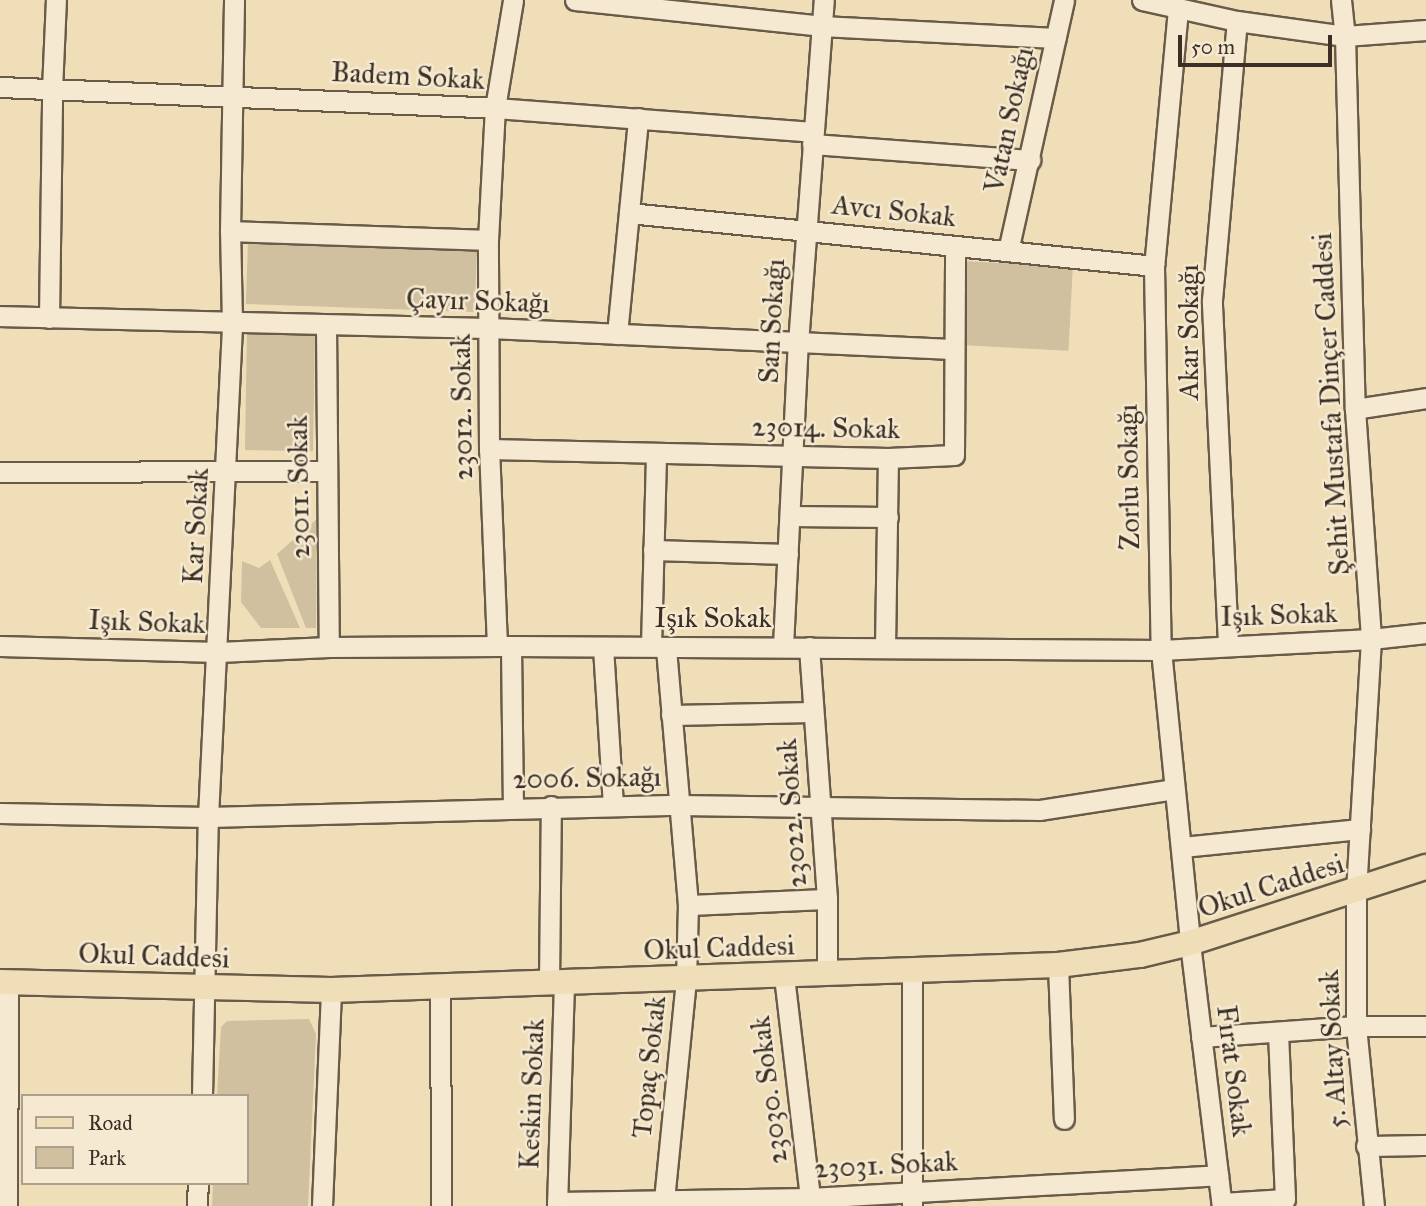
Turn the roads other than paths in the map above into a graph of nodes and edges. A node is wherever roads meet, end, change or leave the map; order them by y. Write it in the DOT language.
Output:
graph roads {
  1 [pos="56,0"];
  2 [pos="234,0"];
  3 [pos="513,0"];
  4 [pos="575,0"];
  5 [pos="824,0"];
  6 [pos="1064,0"];
  7 [pos="1142,0"];
  8 [pos="1340,0"];
  9 [pos="1178,9"];
  10 [pos="1237,21"];
  11 [pos="821,26"];
  12 [pos="1426,30"];
  13 [pos="1345,36"];
  14 [pos="1056,38"];
  15 [pos="0,87"];
  16 [pos="52,90"];
  17 [pos="231,95"];
  18 [pos="495,108"];
  19 [pos="638,118"];
  20 [pos="812,138"];
  21 [pos="1030,160"];
  22 [pos="629,213"];
  23 [pos="230,231"];
  24 [pos="806,231"];
  25 [pos="488,240"];
  26 [pos="955,246"];
  27 [pos="1008,251"];
  28 [pos="1154,266"];
  29 [pos="0,316"];
  30 [pos="49,318"];
  31 [pos="232,323"];
  32 [pos="326,326"];
  33 [pos="488,328"];
  34 [pos="617,334"];
  35 [pos="798,343"];
  36 [pos="954,349"];
  37 [pos="1426,398"];
  38 [pos="1355,408"];
  39 [pos="489,449"];
  40 [pos="656,453"];
  41 [pos="793,456"];
  42 [pos="888,458"];
  43 [pos="227,471"];
  44 [pos="327,471"];
  45 [pos="0,472"];
  46 [pos="790,516"];
  47 [pos="888,517"];
  48 [pos="653,551"];
  49 [pos="788,554"];
  50 [pos="1426,633"];
  51 [pos="1371,639"];
  52 [pos="1228,644"];
  53 [pos="0,646"];
  54 [pos="504,646"];
  55 [pos="603,646"];
  56 [pos="783,646"];
  57 [pos="329,647"];
  58 [pos="658,647"];
  59 [pos="809,647"];
  60 [pos="886,647"];
  61 [pos="1161,650"];
  62 [pos="218,652"];
  63 [pos="814,712"];
  64 [pos="671,715"];
  65 [pos="1174,789"];
  66 [pos="679,805"];
  67 [pos="551,806"];
  68 [pos="613,806"];
  69 [pos="513,807"];
  70 [pos="820,808"];
  71 [pos="0,813"];
  72 [pos="208,817"];
  73 [pos="1360,829"];
  74 [pos="1182,847"];
  75 [pos="1426,867"];
  76 [pos="1356,889"];
  77 [pos="827,898"];
  78 [pos="688,905"];
  79 [pos="1190,943"];
  80 [pos="1058,965"];
  81 [pos="912,971"];
  82 [pos="827,974"];
  83 [pos="784,976"];
  84 [pos="686,979"];
  85 [pos="4,982"];
  86 [pos="556,983"];
  87 [pos="207,987"];
  88 [pos="440,988"];
  89 [pos="331,990"];
  90 [pos="1356,1026"];
  91 [pos="1426,1026"];
  92 [pos="1278,1032"];
  93 [pos="1201,1037"];
  94 [pos="202,1094"];
  95 [pos="15,1116"];
  96 [pos="1064,1119"];
  97 [pos="1426,1145"];
  98 [pos="1366,1146"];
  99 [pos="1218,1175"];
  100 [pos="198,1185"];
  101 [pos="810,1198"];
  102 [pos="912,1199"];
  103 [pos="664,1200"];
  104 [pos="722,1203"];
  105 [pos="557,1204"];
  106 [pos="1222,1205"];
  107 [pos="7,1206"];
  108 [pos="197,1206"];
  109 [pos="322,1206"];
  110 [pos="441,1206"];
  111 [pos="1374,1206"];
  1 -- 16 [label="street"];
  2 -- 17 [label="street, Kar Sokak"];
  3 -- 18 [label="street, 23012. Sokak"];
  4 -- 11 [label="street"];
  5 -- 11 [label="street, San Sokağı"];
  6 -- 14 [label="street, Vatan Sokağı"];
  7 -- 9 [label="street"];
  8 -- 13 [label="street, Şehit Mustafa Dinçer Caddesi"];
  9 -- 10 [label="street"];
  9 -- 28 [label="street, Zorlu Sokağı"];
  10 -- 13 [label="street"];
  10 -- 52 [label="street, Akar Sokağı"];
  11 -- 14 [label="street"];
  11 -- 20 [label="street, San Sokağı"];
  12 -- 13 [label="street"];
  13 -- 38 [label="street, Şehit Mustafa Dinçer Caddesi"];
  14 -- 21 [label="street, Vatan Sokağı"];
  15 -- 16 [label="street, Badem Sokak"];
  16 -- 17 [label="street, Badem Sokak"];
  16 -- 30 [label="street"];
  17 -- 18 [label="street, Badem Sokak"];
  17 -- 23 [label="street, Kar Sokak"];
  18 -- 19 [label="street, Badem Sokak"];
  18 -- 25 [label="street, 23012. Sokak"];
  19 -- 20 [label="street, Badem Sokak"];
  19 -- 22 [label="street"];
  20 -- 21 [label="street, Badem Sokak"];
  20 -- 24 [label="street, San Sokağı"];
  21 -- 27 [label="street, Vatan Sokağı"];
  22 -- 24 [label="street, Avcı Sokak"];
  22 -- 34 [label="street"];
  23 -- 25 [label="street"];
  23 -- 31 [label="street, Kar Sokak"];
  24 -- 26 [label="street, Avcı Sokak"];
  24 -- 35 [label="street, San Sokağı"];
  25 -- 33 [label="street, 23012. Sokak"];
  26 -- 27 [label="street, Avcı Sokak"];
  26 -- 36 [label="street, 23014. Sokak"];
  27 -- 28 [label="street, Avcı Sokak"];
  28 -- 61 [label="street, Zorlu Sokağı"];
  29 -- 30 [label="street, Çayır Sokağı"];
  30 -- 31 [label="street, Çayır Sokağı"];
  31 -- 32 [label="street, Çayır Sokağı"];
  31 -- 43 [label="street, Kar Sokak"];
  32 -- 33 [label="street, Çayır Sokağı"];
  32 -- 44 [label="street, 23011. Sokak"];
  33 -- 34 [label="street, Çayır Sokağı"];
  33 -- 39 [label="street, 23012. Sokak"];
  34 -- 35 [label="street, Çayır Sokağı"];
  35 -- 36 [label="street, Çayır Sokağı"];
  35 -- 41 [label="street, San Sokağı"];
  36 -- 42 [label="street, 23014. Sokak"];
  37 -- 38 [label="street"];
  38 -- 51 [label="street, Şehit Mustafa Dinçer Caddesi"];
  39 -- 40 [label="street, 23014. Sokak"];
  39 -- 54 [label="street, 23012. Sokak"];
  40 -- 41 [label="street, 23014. Sokak"];
  40 -- 48 [label="street, Topaç Sokak"];
  41 -- 42 [label="street, 23014. Sokak"];
  41 -- 46 [label="street, San Sokağı"];
  42 -- 47 [label="street"];
  43 -- 44 [label="street"];
  43 -- 45 [label="street"];
  43 -- 62 [label="street, Kar Sokak"];
  44 -- 57 [label="street, 23011. Sokak"];
  46 -- 47 [label="street"];
  46 -- 49 [label="street, San Sokağı"];
  47 -- 60 [label="street"];
  48 -- 49 [label="street"];
  48 -- 58 [label="street, Topaç Sokak"];
  49 -- 56 [label="street, San Sokağı"];
  50 -- 51 [label="street, Işık Sokak"];
  51 -- 52 [label="street, Işık Sokak"];
  51 -- 73 [label="street, Şehit Mustafa Dinçer Caddesi"];
  52 -- 61 [label="street, Işık Sokak"];
  53 -- 62 [label="street, Işık Sokak"];
  54 -- 55 [label="street, Işık Sokak"];
  54 -- 57 [label="street, Işık Sokak"];
  54 -- 69 [label="street, 23012. Sokak"];
  55 -- 58 [label="street, Işık Sokak"];
  55 -- 68 [label="street"];
  56 -- 58 [label="street, Işık Sokak"];
  56 -- 59 [label="street, Işık Sokak"];
  57 -- 62 [label="street, Işık Sokak"];
  58 -- 64 [label="street, Topaç Sokak"];
  59 -- 60 [label="street, Işık Sokak"];
  59 -- 63 [label="street, 23022. Sokak"];
  60 -- 61 [label="street, Işık Sokak"];
  61 -- 65 [label="street, Zorlu Sokağı"];
  62 -- 72 [label="street, Kar Sokak"];
  63 -- 64 [label="street"];
  63 -- 70 [label="street, 23022. Sokak"];
  64 -- 66 [label="street, Topaç Sokak"];
  65 -- 70 [label="street, 2006. Sokağı"];
  65 -- 74 [label="street, Zorlu Sokağı"];
  66 -- 68 [label="street, 2006. Sokağı"];
  66 -- 70 [label="street, 2006. Sokağı"];
  66 -- 78 [label="street, Topaç Sokak"];
  67 -- 68 [label="street, 2006. Sokağı"];
  67 -- 69 [label="street, 2006. Sokağı"];
  67 -- 86 [label="street, Keskin Sokak"];
  69 -- 72 [label="street, 2006. Sokağı"];
  70 -- 77 [label="street, 23022. Sokak"];
  71 -- 72 [label="street, 2006. Sokağı"];
  72 -- 87 [label="street, Kar Sokak"];
  73 -- 74 [label="street"];
  73 -- 76 [label="street, Şehit Mustafa Dinçer Caddesi"];
  74 -- 79 [label="street, Zorlu Sokağı"];
  75 -- 76 [label="main road, Okul Caddesi"];
  76 -- 79 [label="main road, Okul Caddesi"];
  76 -- 90 [label="street, 5. Altay Sokak"];
  77 -- 78 [label="street"];
  77 -- 82 [label="street, 23022. Sokak"];
  78 -- 84 [label="street, Topaç Sokak"];
  79 -- 80 [label="main road, Okul Caddesi"];
  79 -- 93 [label="street, Fırat Sokak"];
  80 -- 81 [label="main road, Okul Caddesi"];
  80 -- 96 [label="street"];
  81 -- 82 [label="main road, Okul Caddesi"];
  81 -- 102 [label="street"];
  82 -- 83 [label="main road, Okul Caddesi"];
  83 -- 84 [label="main road, Okul Caddesi"];
  83 -- 101 [label="street, 23030. Sokak"];
  84 -- 86 [label="main road, Okul Caddesi"];
  84 -- 103 [label="street, Topaç Sokak"];
  85 -- 87 [label="main road, Okul Caddesi"];
  85 -- 95 [label="street"];
  86 -- 88 [label="main road, Okul Caddesi"];
  86 -- 105 [label="street, Keskin Sokak"];
  87 -- 89 [label="main road, Okul Caddesi"];
  87 -- 94 [label="street, Kar Sokak"];
  88 -- 89 [label="main road, Okul Caddesi"];
  88 -- 110 [label="street"];
  89 -- 109 [label="street"];
  90 -- 91 [label="street"];
  90 -- 92 [label="street"];
  90 -- 98 [label="street, 5. Altay Sokak"];
  92 -- 93 [label="street"];
  92 -- 106 [label="street"];
  93 -- 99 [label="street, Fırat Sokak"];
  95 -- 107 [label="street"];
  97 -- 98 [label="street"];
  98 -- 111 [label="street, 5. Altay Sokak"];
  99 -- 102 [label="street, 23031. Sokak"];
  99 -- 106 [label="street, Fırat Sokak"];
  100 -- 108 [label="street"];
  101 -- 102 [label="street, 23031. Sokak"];
  101 -- 104 [label="street, 23031. Sokak"];
  103 -- 104 [label="street, 23031. Sokak"];
  103 -- 105 [label="street, 23031. Sokak"];
}
